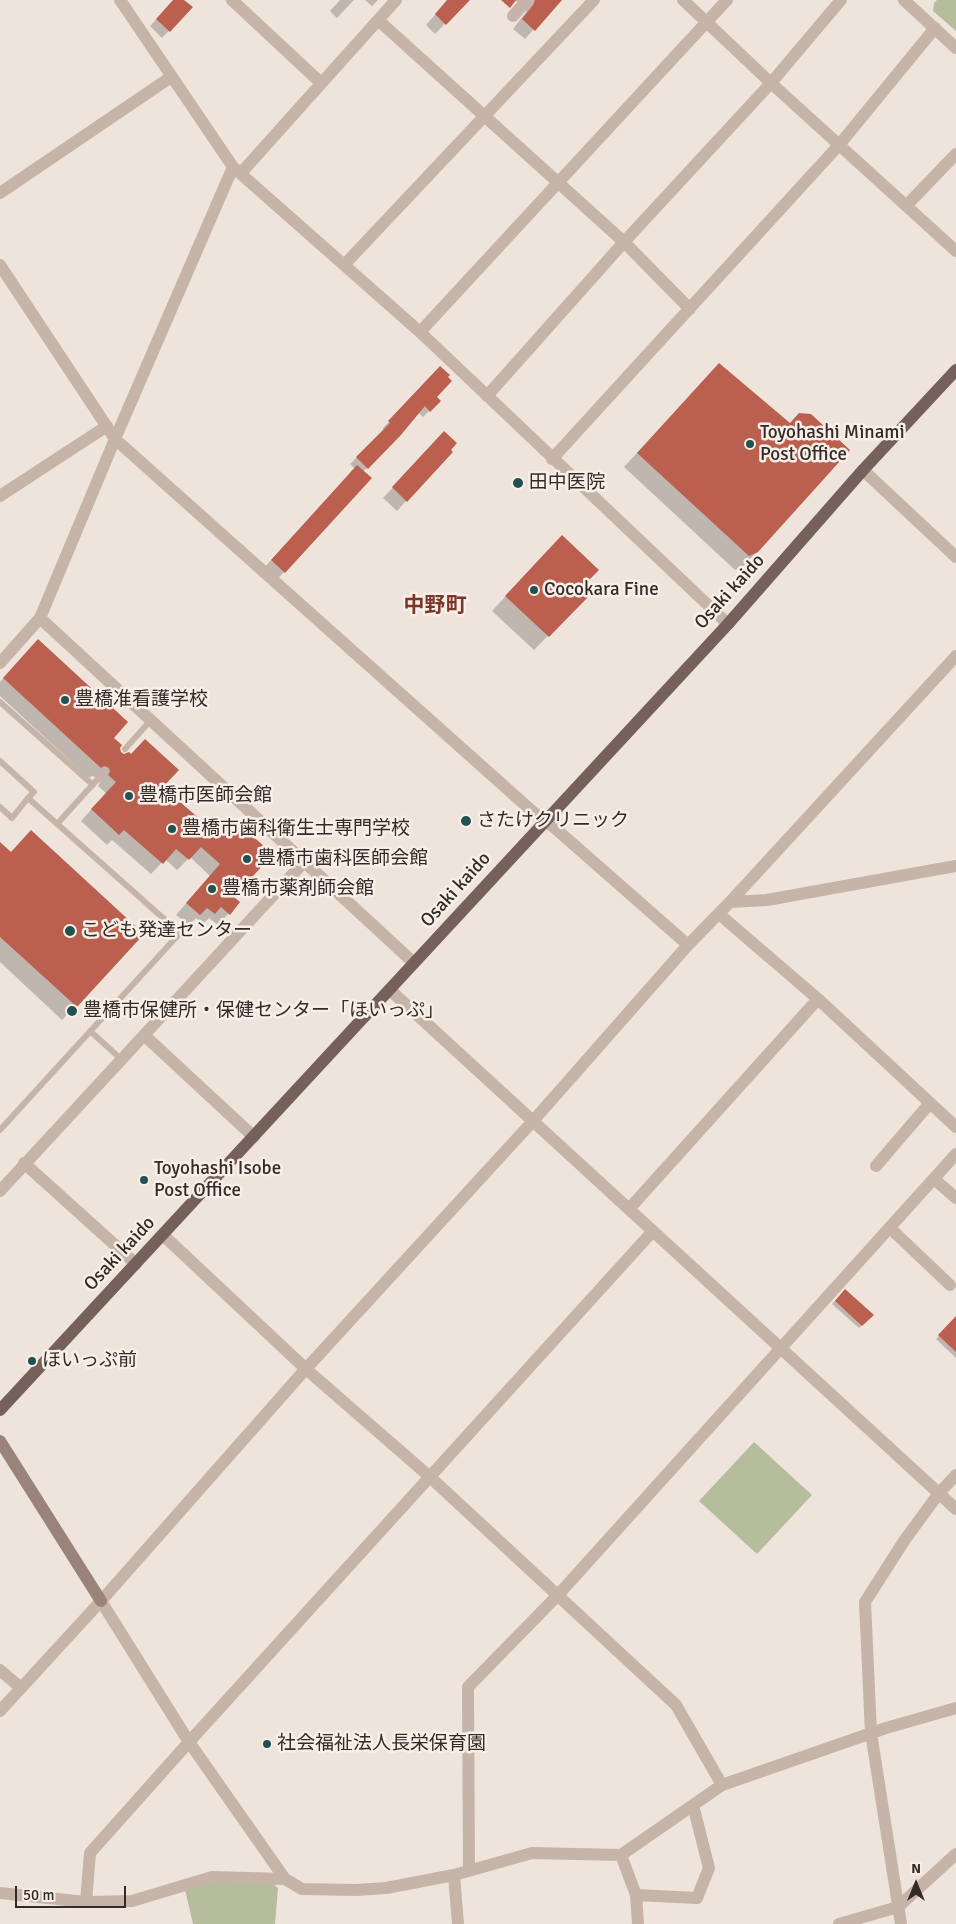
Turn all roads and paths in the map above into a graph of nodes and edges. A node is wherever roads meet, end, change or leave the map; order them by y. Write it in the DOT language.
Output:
graph roads {
  1 [pos="120,0"];
  2 [pos="232,0"];
  3 [pos="396,0"];
  4 [pos="527,0"];
  5 [pos="594,0"];
  6 [pos="683,0"];
  7 [pos="727,0"];
  8 [pos="841,0"];
  9 [pos="904,0"];
  10 [pos="923,0"];
  11 [pos="914,10"];
  12 [pos="513,16"];
  13 [pos="378,20"];
  14 [pos="707,22"];
  15 [pos="935,28"];
  16 [pos="956,48"];
  17 [pos="171,76"];
  18 [pos="321,84"];
  19 [pos="771,84"];
  20 [pos="485,117"];
  21 [pos="839,145"];
  22 [pos="956,154"];
  23 [pos="237,170"];
  24 [pos="558,181"];
  25 [pos="0,193"];
  26 [pos="906,206"];
  27 [pos="624,242"];
  28 [pos="956,251"];
  29 [pos="345,264"];
  30 [pos="0,265"];
  31 [pos="690,308"];
  32 [pos="420,332"];
  33 [pos="956,370"];
  34 [pos="487,396"];
  35 [pos="107,426"];
  36 [pos="115,438"];
  37 [pos="552,459"];
  38 [pos="863,470"];
  39 [pos="0,496"];
  40 [pos="956,557"];
  41 [pos="40,618"];
  42 [pos="728,624"];
  43 [pos="956,656"];
  44 [pos="0,663"];
  45 [pos="0,702"];
  46 [pos="151,720"];
  47 [pos="125,749"];
  48 [pos="0,761"];
  49 [pos="104,771"];
  50 [pos="93,785"];
  51 [pos="28,798"];
  52 [pos="0,807"];
  53 [pos="545,821"];
  54 [pos="57,824"];
  55 [pos="304,862"];
  56 [pos="956,866"];
  57 [pos="730,902"];
  58 [pos="719,914"];
  59 [pos="688,945"];
  60 [pos="414,964"];
  61 [pos="390,990"];
  62 [pos="818,999"];
  63 [pos="90,1031"];
  64 [pos="144,1035"];
  65 [pos="121,1059"];
  66 [pos="930,1103"];
  67 [pos="533,1121"];
  68 [pos="956,1127"];
  69 [pos="0,1130"];
  70 [pos="254,1137"];
  71 [pos="956,1154"];
  72 [pos="24,1163"];
  73 [pos="876,1166"];
  74 [pos="934,1179"];
  75 [pos="0,1191"];
  76 [pos="956,1198"];
  77 [pos="629,1209"];
  78 [pos="890,1228"];
  79 [pos="653,1231"];
  80 [pos="163,1235"];
  81 [pos="136,1264"];
  82 [pos="950,1285"];
  83 [pos="781,1348"];
  84 [pos="306,1369"];
  85 [pos="0,1410"];
  86 [pos="0,1441"];
  87 [pos="956,1475"];
  88 [pos="430,1478"];
  89 [pos="939,1493"];
  90 [pos="956,1510"];
  91 [pos="558,1595"];
  92 [pos="101,1601"];
  93 [pos="0,1670"];
  94 [pos="21,1688"];
  95 [pos="956,1708"];
  96 [pos="0,1711"];
  97 [pos="871,1734"];
  98 [pos="189,1742"];
  99 [pos="722,1785"];
  100 [pos="693,1805"];
  101 [pos="956,1854"];
  102 [pos="622,1855"];
  103 [pos="469,1870"];
  104 [pos="454,1875"];
  105 [pos="285,1879"];
  106 [pos="0,1893"];
  107 [pos="636,1895"];
  108 [pos="43,1896"];
  109 [pos="86,1902"];
  110 [pos="0,1904"];
  111 [pos="898,1907"];
  112 [pos="458,1924"];
  113 [pos="638,1924"];
  114 [pos="838,1924"];
  115 [pos="901,1924"];
  1 -- 17 [label="street"];
  2 -- 18 [label="street"];
  3 -- 13 [label="street"];
  4 -- 12 [label="street"];
  5 -- 20 [label="street"];
  6 -- 14 [label="street"];
  7 -- 14 [label="street"];
  8 -- 19 [label="street"];
  9 -- 11 [label="street"];
  10 -- 11 [label="street"];
  11 -- 15 [label="street"];
  13 -- 18 [label="street"];
  13 -- 20 [label="street"];
  14 -- 19 [label="street"];
  14 -- 24 [label="street"];
  15 -- 16 [label="street"];
  15 -- 21 [label="street"];
  17 -- 23 [label="street"];
  17 -- 25 [label="street"];
  18 -- 23 [label="street"];
  19 -- 21 [label="street"];
  19 -- 27 [label="street"];
  20 -- 24 [label="street"];
  20 -- 29 [label="street"];
  21 -- 26 [label="street"];
  21 -- 31 [label="street"];
  22 -- 26 [label="street"];
  23 -- 29 [label="street"];
  23 -- 36 [label="street"];
  24 -- 27 [label="street"];
  24 -- 32 [label="street"];
  26 -- 28 [label="street"];
  27 -- 31 [label="street"];
  27 -- 34 [label="street"];
  29 -- 32 [label="street"];
  30 -- 35 [label="street"];
  31 -- 37 [label="street"];
  32 -- 34 [label="street"];
  33 -- 38 [label="main road, Osaki kaido"];
  34 -- 37 [label="street"];
  35 -- 36 [label="street"];
  35 -- 39 [label="street"];
  36 -- 41 [label="street"];
  36 -- 53 [label="street"];
  37 -- 42 [label="street"];
  38 -- 40 [label="street"];
  38 -- 42 [label="main road, Osaki kaido"];
  41 -- 44 [label="street"];
  41 -- 46 [label="street"];
  42 -- 53 [label="main road, Osaki kaido"];
  43 -- 57 [label="street"];
  45 -- 50 [label="lane"];
  46 -- 47 [label="lane"];
  46 -- 55 [label="street"];
  48 -- 51 [label="lane"];
  49 -- 50 [label="lane"];
  50 -- 54 [label="lane"];
  51 -- 52 [label="lane"];
  51 -- 54 [label="lane"];
  53 -- 59 [label="street"];
  53 -- 60 [label="main road, Osaki kaido"];
  54 -- 63 [label="lane"];
  55 -- 60 [label="street"];
  55 -- 64 [label="street"];
  56 -- 57 [label="street"];
  57 -- 58 [label="street"];
  58 -- 59 [label="street"];
  58 -- 62 [label="street"];
  59 -- 67 [label="street"];
  60 -- 61 [label="main road, Osaki kaido"];
  61 -- 67 [label="street"];
  61 -- 70 [label="main road, Osaki kaido"];
  62 -- 66 [label="street"];
  62 -- 77 [label="street"];
  63 -- 65 [label="lane"];
  63 -- 69 [label="lane"];
  64 -- 65 [label="street"];
  64 -- 70 [label="street"];
  65 -- 72 [label="street"];
  66 -- 68 [label="street"];
  66 -- 73 [label="street"];
  67 -- 77 [label="street"];
  67 -- 84 [label="street"];
  70 -- 80 [label="main road, Osaki kaido"];
  71 -- 74 [label="street"];
  72 -- 75 [label="street"];
  72 -- 81 [label="street"];
  74 -- 76 [label="street"];
  74 -- 78 [label="street"];
  77 -- 79 [label="street"];
  78 -- 82 [label="street"];
  78 -- 83 [label="street"];
  79 -- 83 [label="street"];
  79 -- 88 [label="street"];
  80 -- 81 [label="main road, Osaki kaido"];
  80 -- 84 [label="street"];
  81 -- 85 [label="main road, Osaki kaido"];
  83 -- 89 [label="street"];
  83 -- 91 [label="street"];
  84 -- 88 [label="street"];
  84 -- 92 [label="street"];
  86 -- 92 [label="street"];
  87 -- 89 [label="street"];
  88 -- 91 [label="street"];
  88 -- 98 [label="street"];
  89 -- 90 [label="street"];
  89 -- 97 [label="street"];
  91 -- 99 [label="street"];
  91 -- 103 [label="street"];
  92 -- 94 [label="street"];
  92 -- 98 [label="street"];
  93 -- 94 [label="street"];
  94 -- 96 [label="street"];
  95 -- 97 [label="street"];
  97 -- 99 [label="street"];
  97 -- 111 [label="street"];
  98 -- 105 [label="street"];
  98 -- 109 [label="street"];
  99 -- 100 [label="street"];
  100 -- 102 [label="street"];
  100 -- 107 [label="street"];
  101 -- 111 [label="street"];
  102 -- 103 [label="street"];
  102 -- 107 [label="street"];
  103 -- 104 [label="street"];
  104 -- 105 [label="street"];
  104 -- 112 [label="street"];
  105 -- 109 [label="street"];
  106 -- 108 [label="street"];
  107 -- 113 [label="street"];
  108 -- 109 [label="street"];
  108 -- 110 [label="street"];
  111 -- 114 [label="street"];
  111 -- 115 [label="street"];
}
